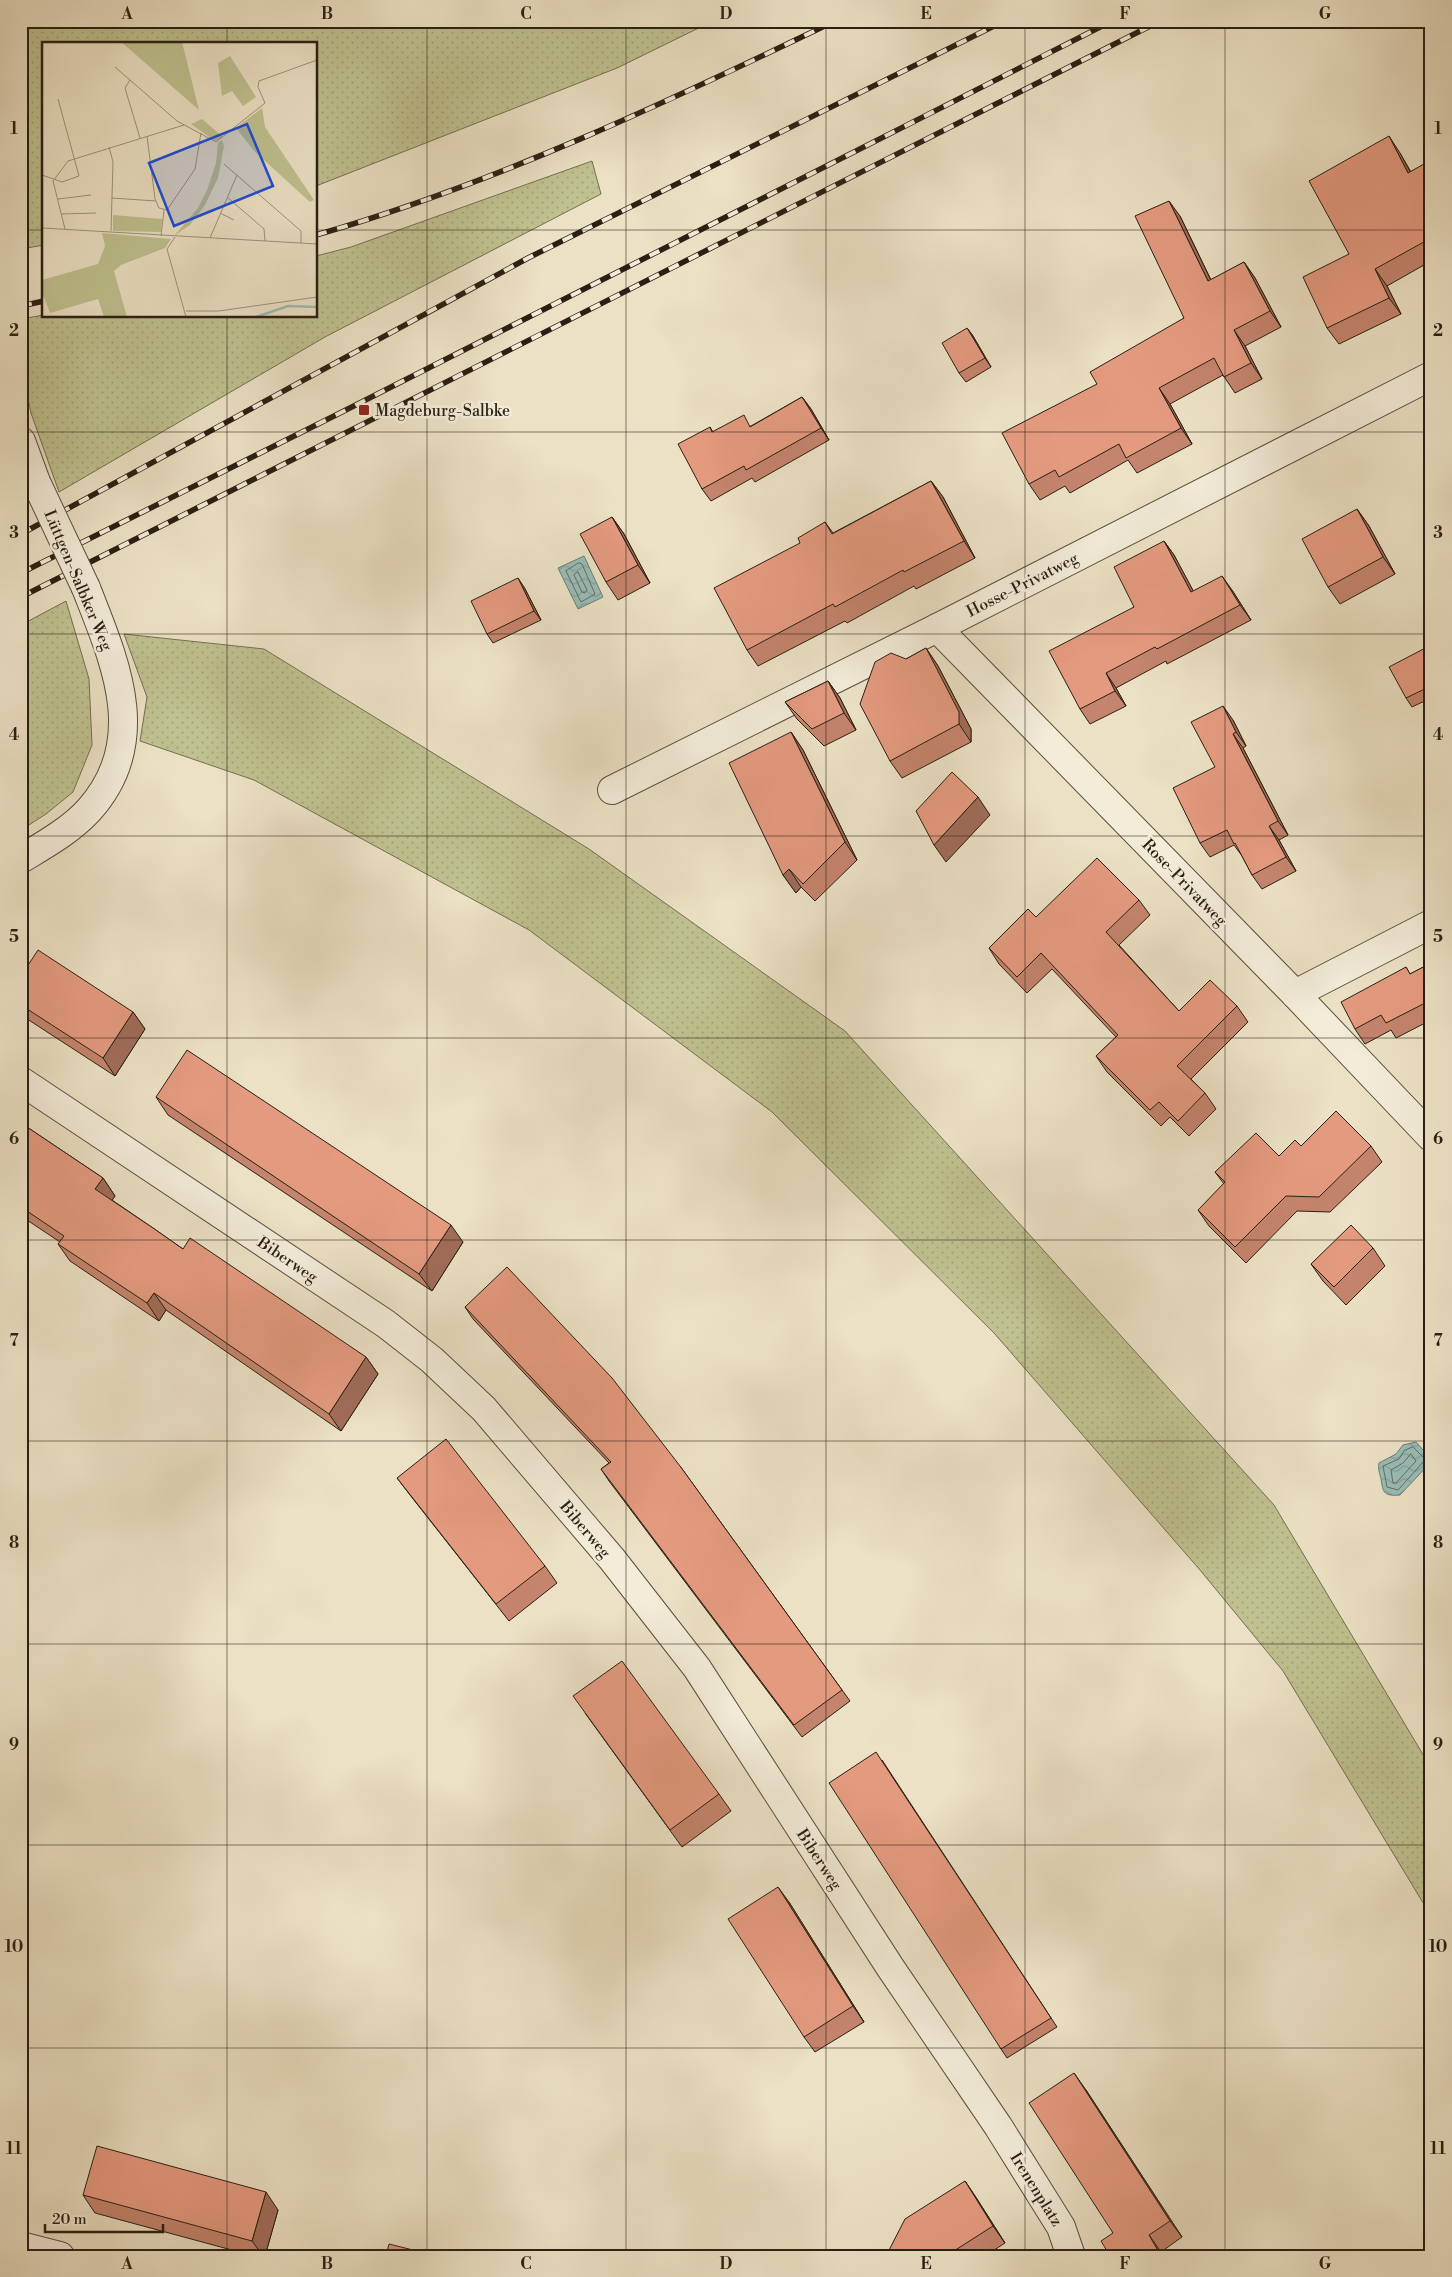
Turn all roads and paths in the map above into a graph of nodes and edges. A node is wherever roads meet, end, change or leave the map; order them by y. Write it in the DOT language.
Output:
graph roads {
  1 [pos="1431,376"];
  2 [pos="21,441"];
  3 [pos="937,628"];
  4 [pos="612,790"];
  5 [pos="21,859"];
  6 [pos="1431,924"];
  7 [pos="1295,994"];
  8 [pos="21,1081"];
  9 [pos="1431,1138"];
  10 [pos="998,2126"];
  11 [pos="21,2246"];
  12 [pos="60,2256"];
  13 [pos="1071,2256"];
  1 -- 3 [label="street, Hosse-Privatweg"];
  2 -- 5 [label="street, Lüttgen-Salbker Weg, bridge"];
  3 -- 4 [label="street, Hosse-Privatweg"];
  3 -- 7 [label="street, Rose-Privatweg"];
  6 -- 7 [label="street"];
  7 -- 9 [label="street, Rose-Privatweg"];
  8 -- 10 [label="street, Biberweg"];
  10 -- 13 [label="street, Irenenplatz"];
  11 -- 12 [label="street"];
}
